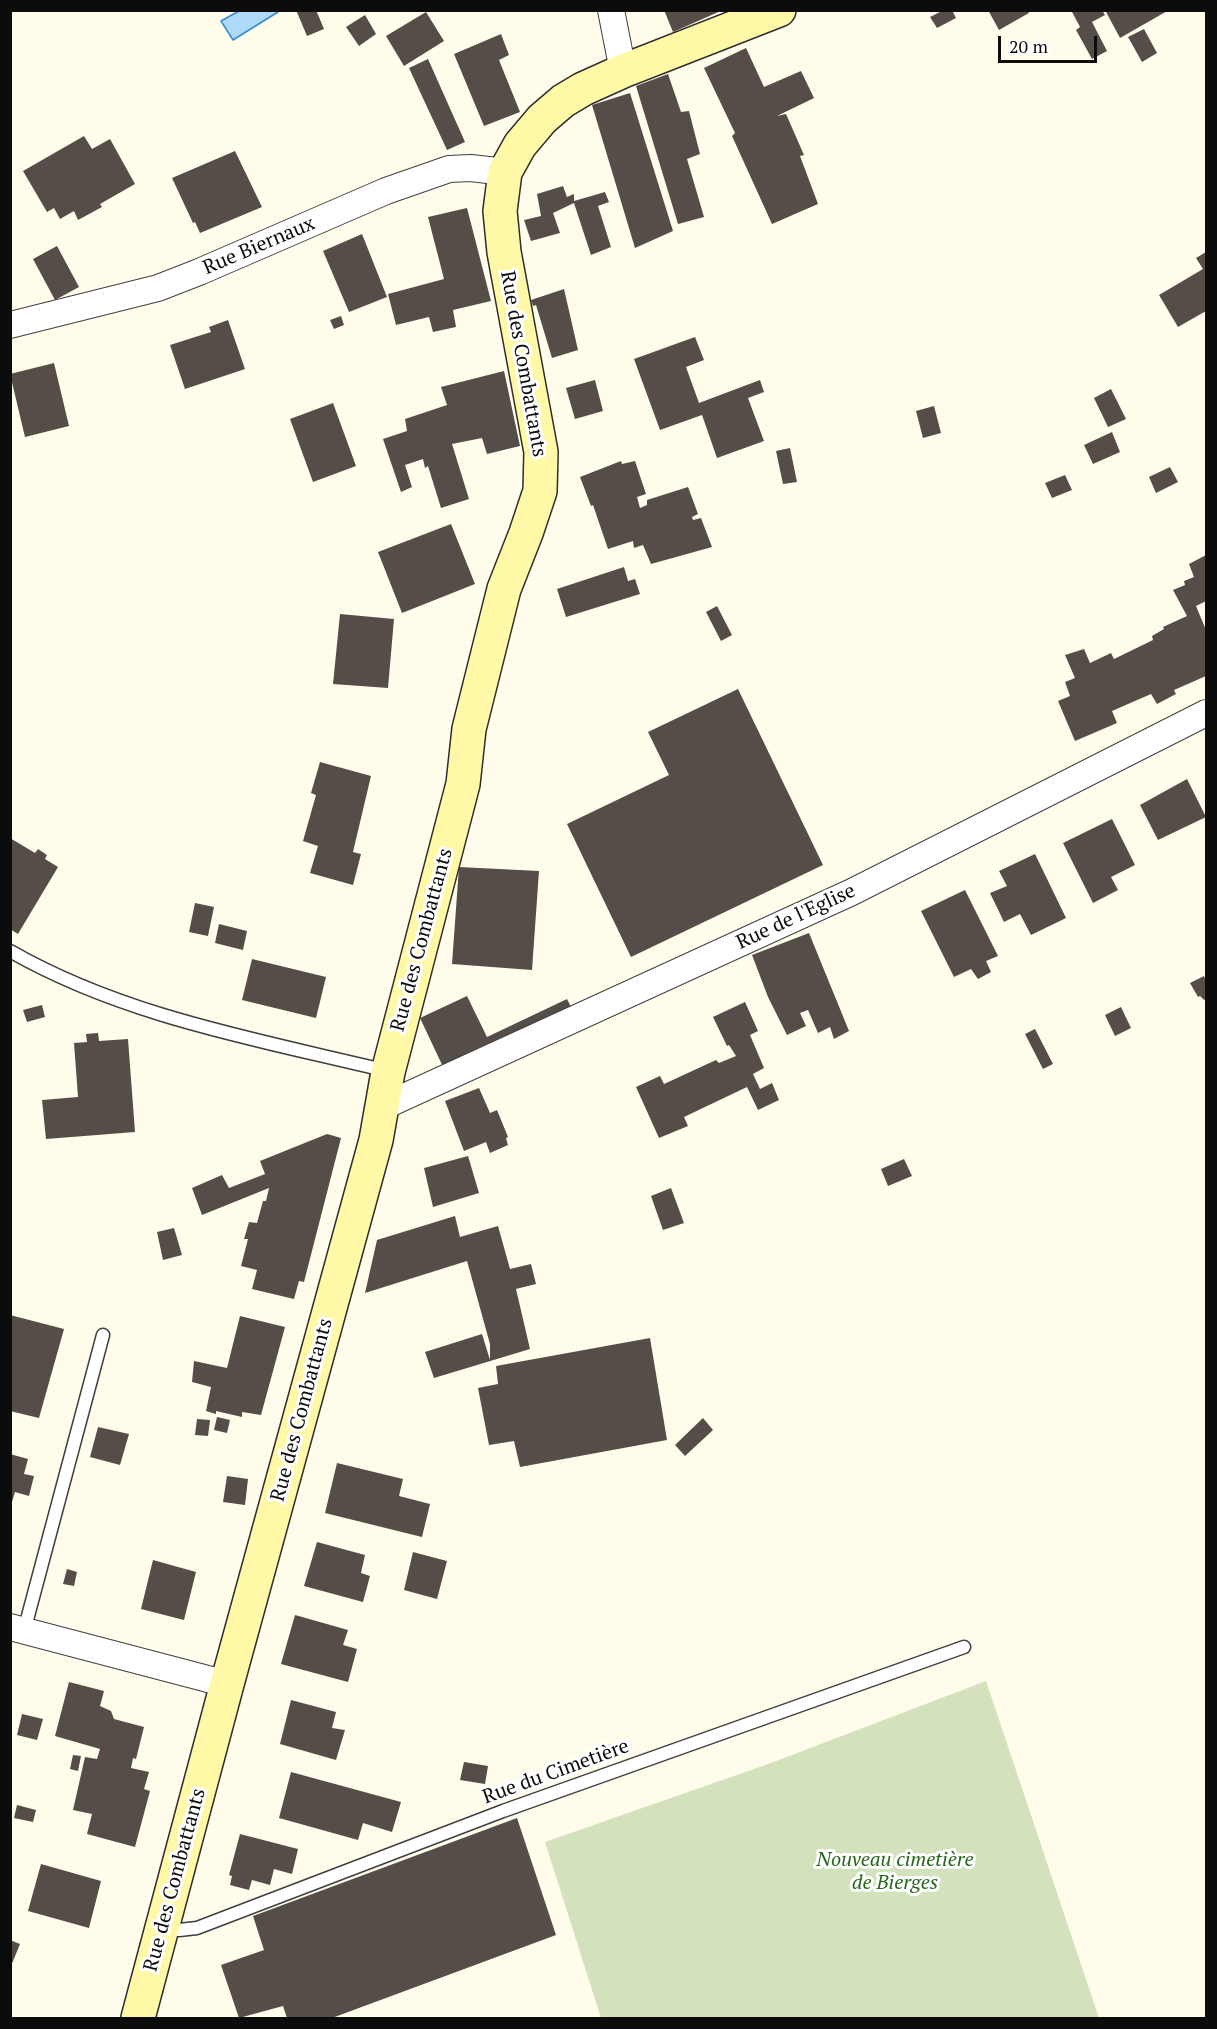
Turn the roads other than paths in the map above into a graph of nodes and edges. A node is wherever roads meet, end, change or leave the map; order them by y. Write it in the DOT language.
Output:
graph roads {
  1 [pos="610,10"];
  2 [pos="779,10"];
  3 [pos="623,71"];
  4 [pos="505,172"];
  5 [pos="10,325"];
  6 [pos="1206,713"];
  7 [pos="10,951"];
  8 [pos="388,1072"];
  9 [pos="380,1108"];
  10 [pos="103,1335"];
  11 [pos="17,1629"];
  12 [pos="964,1647"];
  13 [pos="227,1684"];
  14 [pos="162,1927"];
  15 [pos="138,2019"];
  1 -- 3 [label="street"];
  2 -- 3 [label="street, Rue des Combattants"];
  3 -- 4 [label="street, Rue des Combattants"];
  4 -- 5 [label="street, Rue Biernaux"];
  4 -- 8 [label="street, Rue des Combattants"];
  6 -- 9 [label="street, Rue de l'Eglise"];
  7 -- 8 [label="lane"];
  8 -- 9 [label="street, Rue des Combattants"];
  9 -- 13 [label="street, Rue des Combattants"];
  10 -- 11 [label="lane"];
  11 -- 13 [label="street"];
  12 -- 14 [label="lane, Rue du Cimetière"];
  13 -- 14 [label="street, Rue des Combattants"];
  14 -- 15 [label="street, Rue des Combattants"];
}
